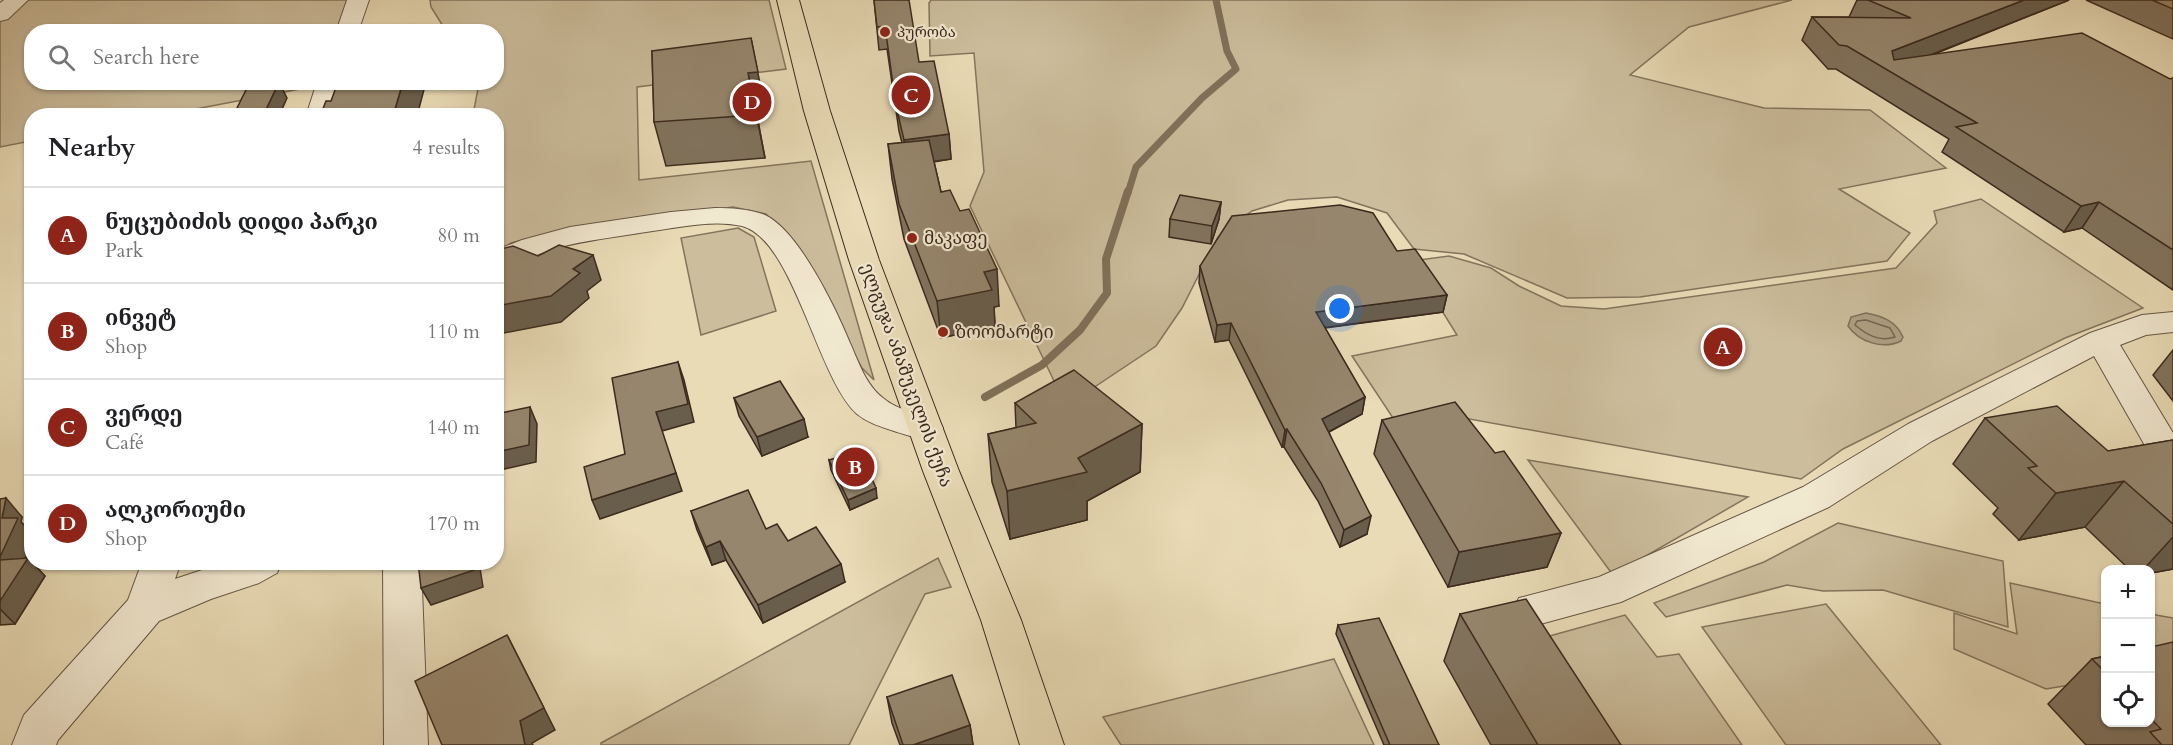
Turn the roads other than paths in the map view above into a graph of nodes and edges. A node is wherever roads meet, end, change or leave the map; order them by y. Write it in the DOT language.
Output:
graph roads {
  1 [pos="17,0"];
  2 [pos="358,0"];
  3 [pos="788,0"];
  4 [pos="0,14"];
  5 [pos="349,24"];
  6 [pos="326,90"];
  7 [pos="321,108"];
  8 [pos="504,258"];
  9 [pos="2173,322"];
  10 [pos="2101,340"];
  11 [pos="926,429"];
  12 [pos="2173,463"];
  13 [pos="159,570"];
  14 [pos="249,570"];
  15 [pos="402,570"];
  16 [pos="145,609"];
  17 [pos="1533,610"];
  18 [pos="34,745"];
  19 [pos="406,745"];
  20 [pos="1042,745"];
  1 -- 4 [label="street"];
  2 -- 5 [label="street"];
  3 -- 11 [label="main road, ელგუჯა ამაშუკელის ქუჩა"];
  6 -- 7 [label="street"];
  8 -- 11 [label="street"];
  9 -- 10 [label="street"];
  10 -- 12 [label="street"];
  10 -- 17 [label="street"];
  11 -- 20 [label="main road, ელგუჯა ამაშუკელის ქუჩა"];
  13 -- 16 [label="street"];
  14 -- 16 [label="street"];
  15 -- 19 [label="street"];
  16 -- 18 [label="street"];
}
